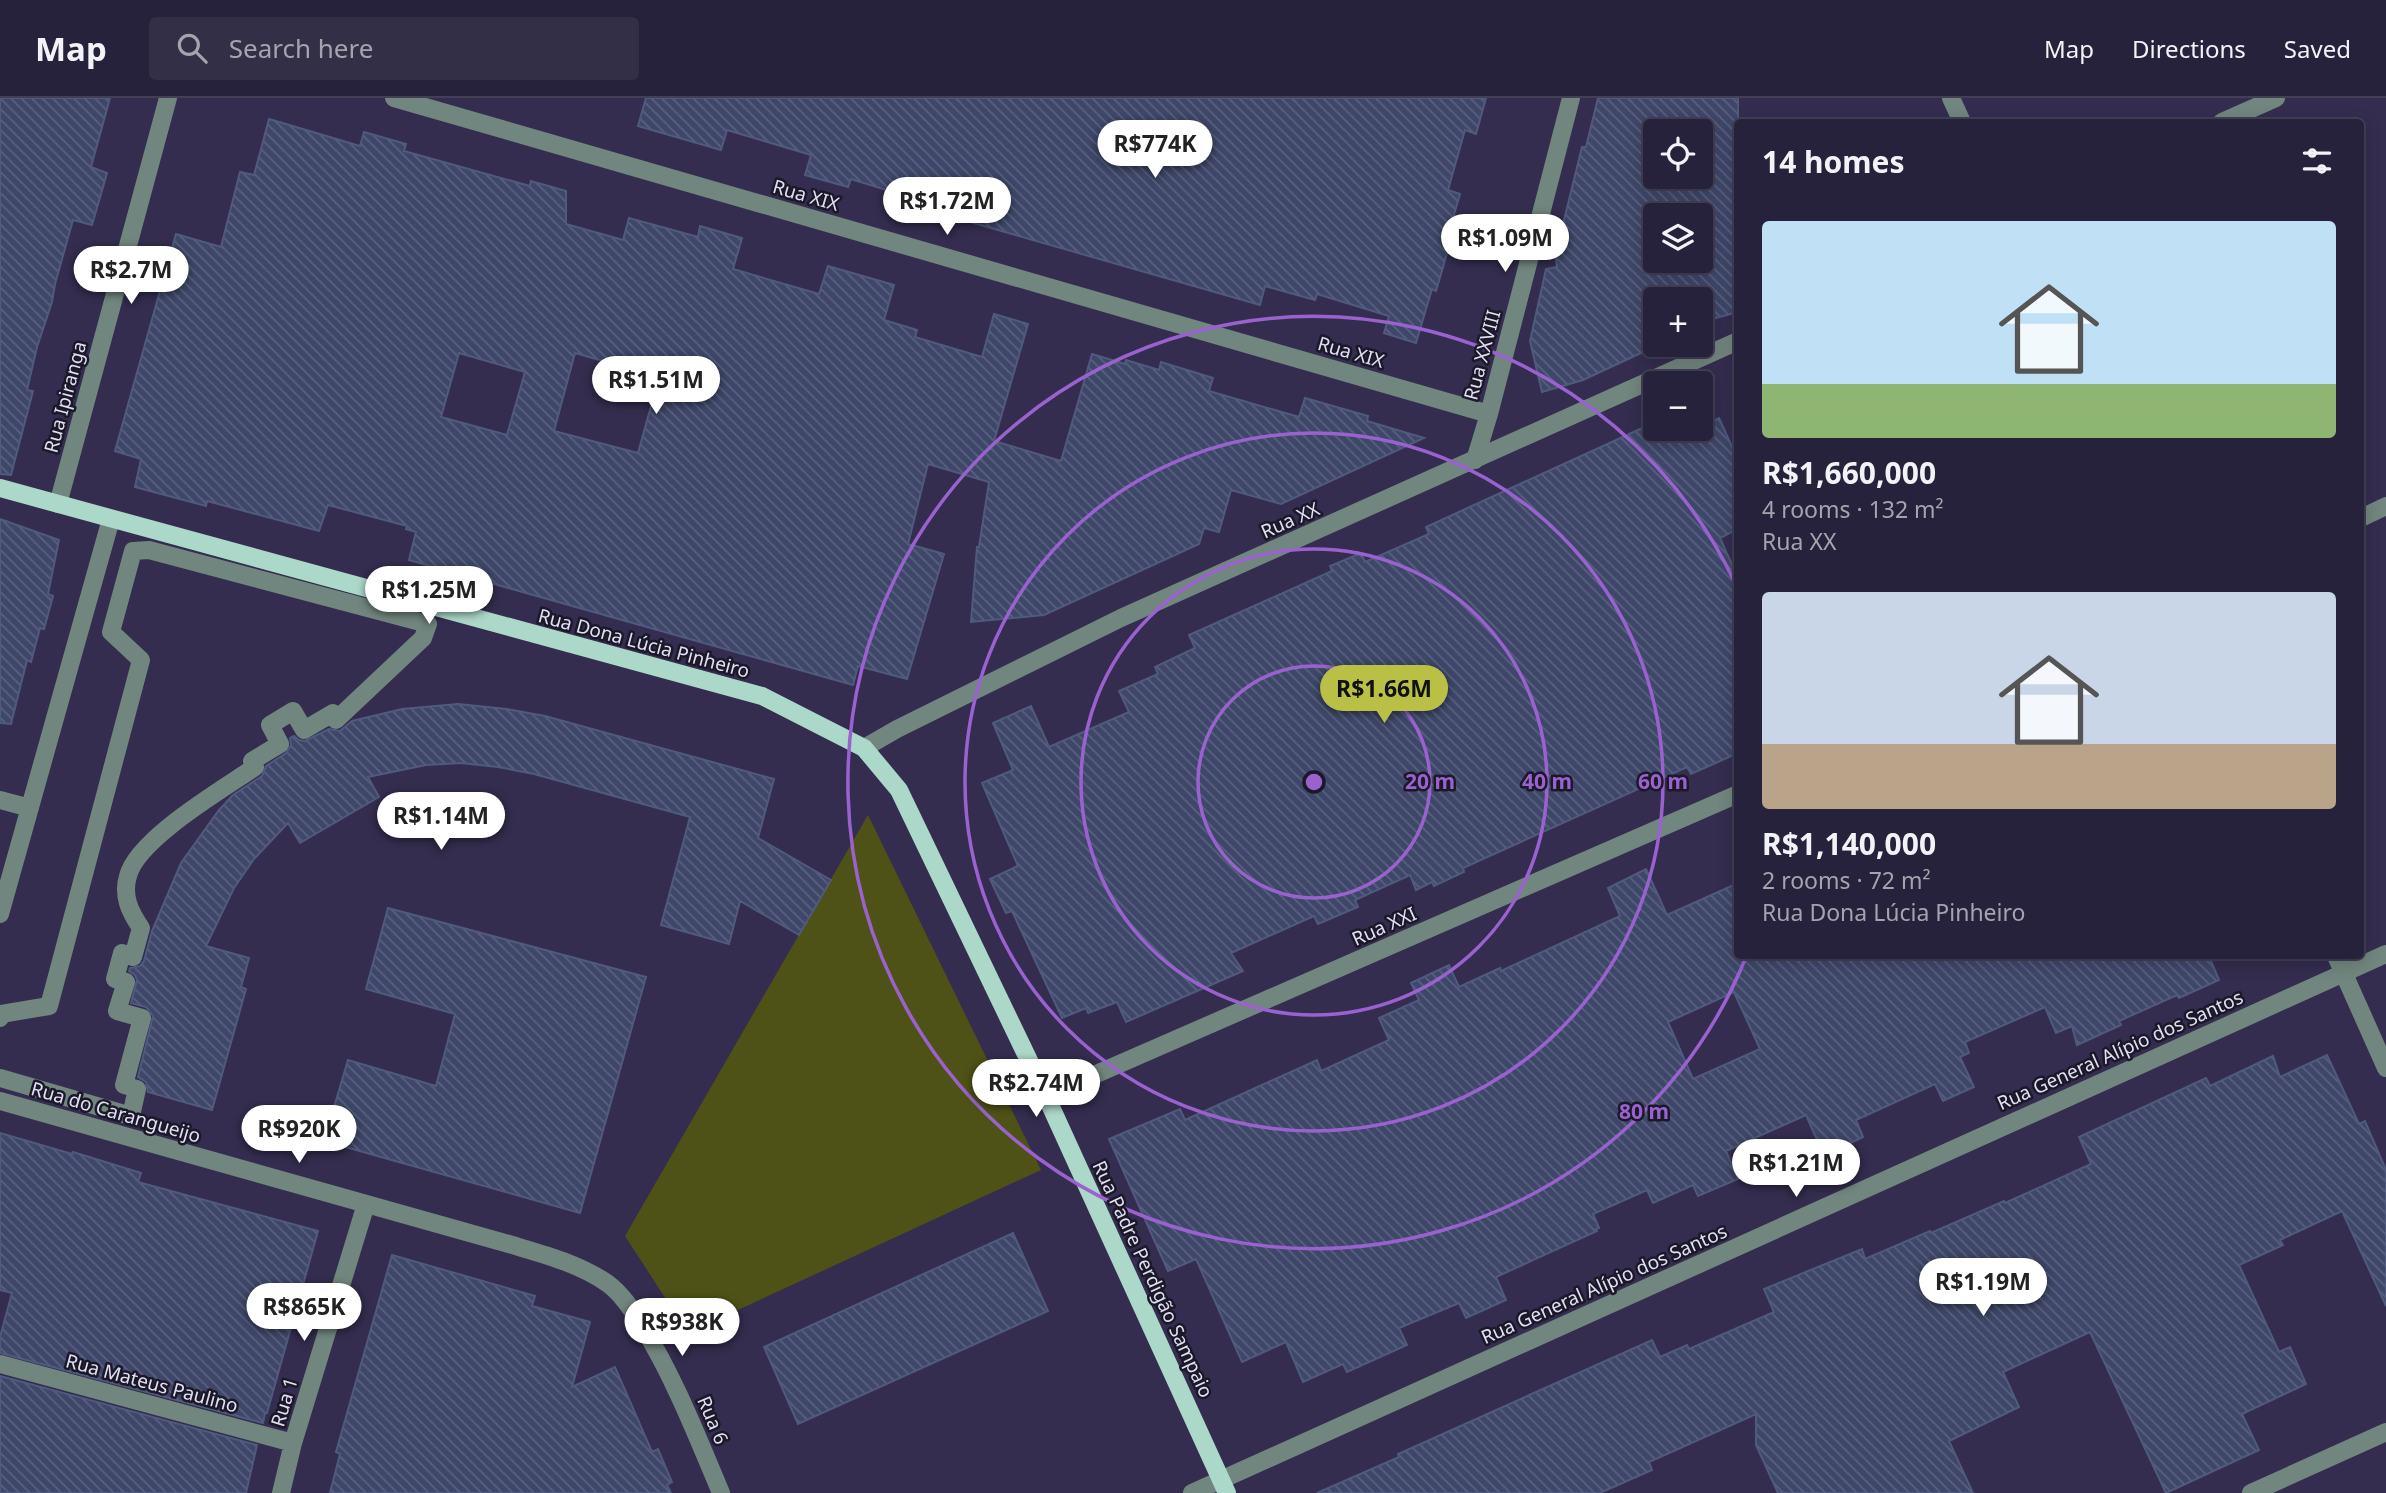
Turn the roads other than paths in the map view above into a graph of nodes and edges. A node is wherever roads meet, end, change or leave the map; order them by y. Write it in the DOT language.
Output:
graph roads {
  1 [pos="168,98"];
  2 [pos="394,98"];
  3 [pos="1571,98"];
  4 [pos="1951,98"];
  5 [pos="2276,98"];
  6 [pos="1961,119"];
  7 [pos="2229,119"];
  8 [pos="1734,343"];
  9 [pos="1489,414"];
  10 [pos="1475,460"];
  11 [pos="0,488"];
  12 [pos="58,505"];
  13 [pos="2386,506"];
  14 [pos="2364,516"];
  15 [pos="111,519"];
  16 [pos="864,748"];
  17 [pos="1734,796"];
  18 [pos="0,800"];
  19 [pos="30,808"];
  20 [pos="0,914"];
  21 [pos="2386,954"];
  22 [pos="2337,959"];
  23 [pos="2343,973"];
  24 [pos="0,1018"];
  25 [pos="2386,1068"];
  26 [pos="0,1078"];
  27 [pos="1046,1096"];
  28 [pos="0,1101"];
  29 [pos="366,1204"];
  30 [pos="584,1270"];
  31 [pos="0,1364"];
  32 [pos="2386,1432"];
  33 [pos="293,1443"];
  34 [pos="1224,1487"];
  35 [pos="281,1493"];
  36 [pos="721,1493"];
  37 [pos="1192,1493"];
  38 [pos="2251,1493"];
  1 -- 12 [label="street, Rua Ipiranga"];
  2 -- 9 [label="street, Rua XIX"];
  3 -- 9 [label="street, Rua XXVIII"];
  4 -- 6 [label="street"];
  5 -- 7 [label="street"];
  8 -- 10 [label="street, Rua XX"];
  9 -- 10 [label="street, Rua XXVIII"];
  10 -- 16 [label="street, Rua XX"];
  11 -- 12 [label="main road, Rua Dona Lúcia Pinheiro"];
  12 -- 15 [label="main road, Rua Dona Lúcia Pinheiro"];
  13 -- 14 [label="street"];
  15 -- 16 [label="main road, Rua Dona Lúcia Pinheiro"];
  15 -- 19 [label="street"];
  16 -- 27 [label="main road, Rua Padre Perdigão Sampaio"];
  17 -- 27 [label="street, Rua XXI"];
  18 -- 19 [label="street"];
  19 -- 20 [label="street"];
  21 -- 23 [label="street, Rua General Alípio dos Santos"];
  22 -- 23 [label="street"];
  23 -- 25 [label="street"];
  23 -- 34 [label="street, Rua General Alípio dos Santos"];
  24 -- 26 [label="street"];
  27 -- 34 [label="main road, Rua Padre Perdigão Sampaio"];
  28 -- 29 [label="street, Rua do Carangueijo"];
  29 -- 30 [label="street, Rua do Carangueijo"];
  29 -- 33 [label="street, Rua 1"];
  30 -- 36 [label="street, Rua 6"];
  31 -- 33 [label="street, Rua Mateus Paulino"];
  32 -- 38 [label="street"];
  33 -- 35 [label="street, Rua 1"];
  34 -- 37 [label="street, Rua General Alípio dos Santos"];
}
